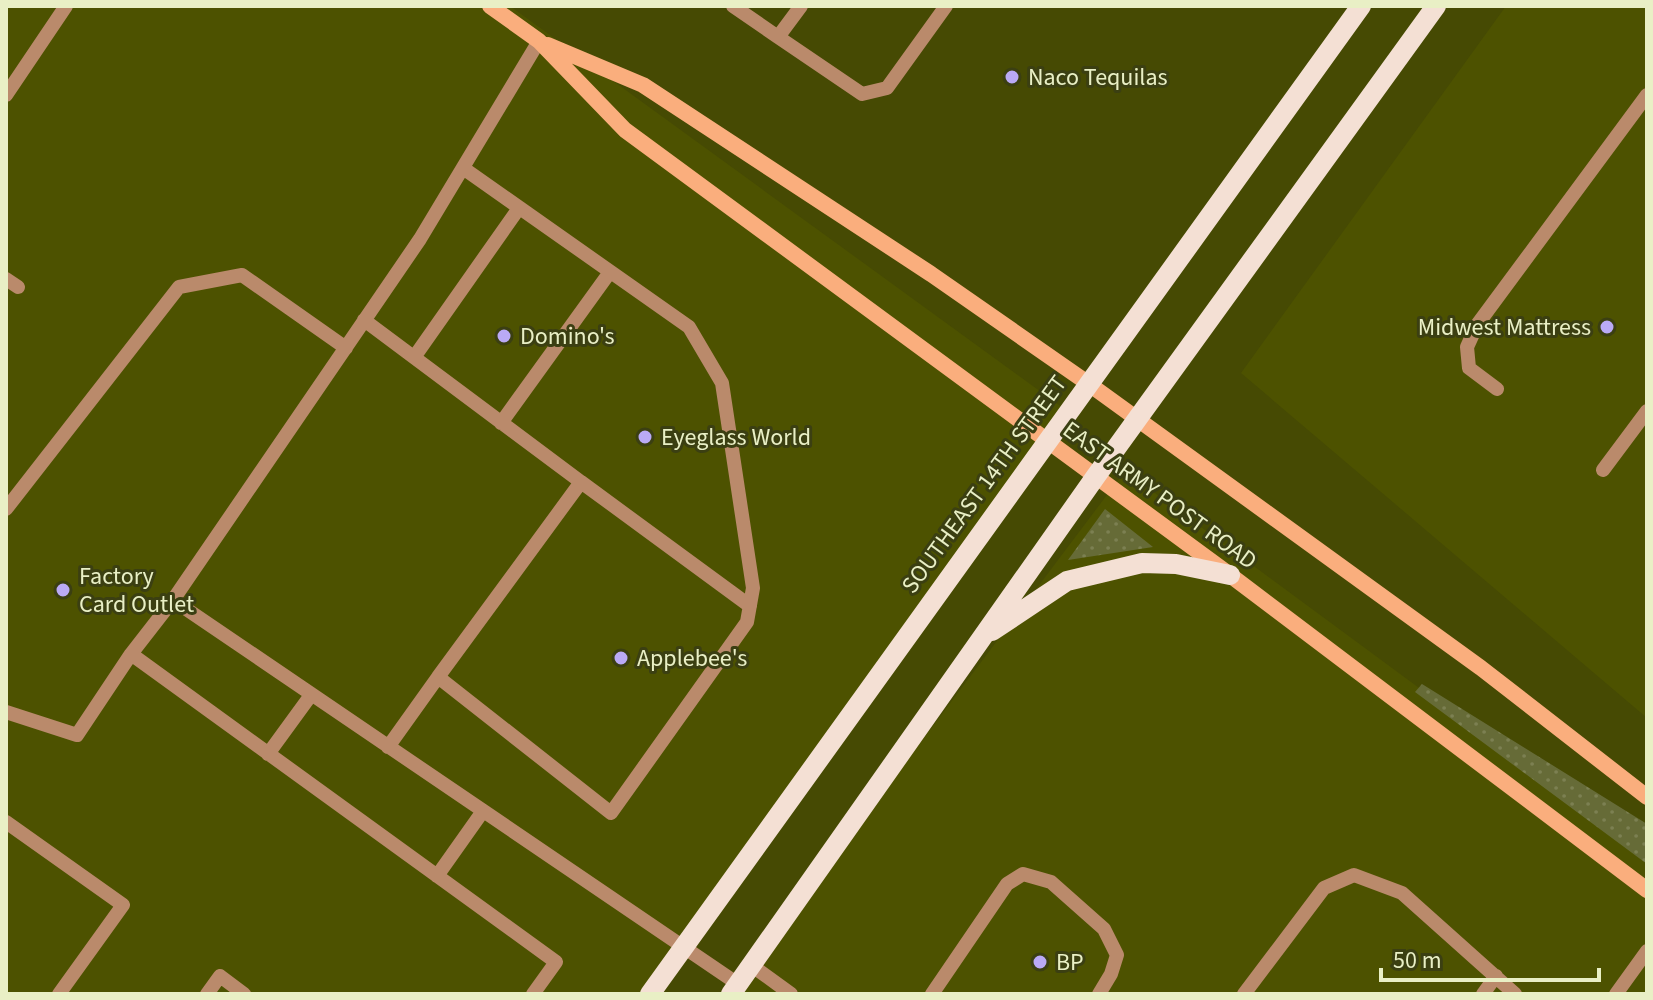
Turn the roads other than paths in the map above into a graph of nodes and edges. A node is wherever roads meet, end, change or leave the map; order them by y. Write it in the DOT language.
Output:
graph roads {
  1 [pos="66,6"];
  2 [pos="490,6"];
  3 [pos="733,6"];
  4 [pos="801,6"];
  5 [pos="946,6"];
  6 [pos="1361,6"];
  7 [pos="1436,6"];
  8 [pos="778,37"];
  9 [pos="539,41"];
  10 [pos="6,95"];
  11 [pos="1647,95"];
  12 [pos="463,168"];
  13 [pos="519,208"];
  14 [pos="610,272"];
  15 [pos="364,320"];
  16 [pos="346,348"];
  17 [pos="415,356"];
  18 [pos="1089,384"];
  19 [pos="1497,389"];
  20 [pos="1647,411"];
  21 [pos="1136,419"];
  22 [pos="501,423"];
  23 [pos="1046,442"];
  24 [pos="1603,470"];
  25 [pos="1096,476"];
  26 [pos="581,482"];
  27 [pos="6,509"];
  28 [pos="1230,575"];
  29 [pos="173,600"];
  30 [pos="750,606"];
  31 [pos="982,638"];
  32 [pos="131,654"];
  33 [pos="438,677"];
  34 [pos="311,695"];
  35 [pos="6,712"];
  36 [pos="388,747"];
  37 [pos="268,754"];
  38 [pos="1647,797"];
  39 [pos="483,811"];
  40 [pos="6,822"];
  41 [pos="437,876"];
  42 [pos="1647,890"];
  43 [pos="683,948"];
  44 [pos="1647,951"];
  45 [pos="751,965"];
  46 [pos="1496,976"];
  47 [pos="734,989"];
  48 [pos="59,994"];
  49 [pos="207,994"];
  50 [pos="244,994"];
  51 [pos="533,994"];
  52 [pos="650,994"];
  53 [pos="791,994"];
  54 [pos="932,994"];
  55 [pos="1099,994"];
  56 [pos="1244,994"];
  57 [pos="1483,994"];
  58 [pos="1515,994"];
  59 [pos="1616,994"];
  1 -- 10 [label="lane"];
  2 -- 9 [label="main road, EAST ARMY POST ROAD"];
  3 -- 8 [label="lane"];
  4 -- 8 [label="lane"];
  5 -- 8 [label="lane"];
  6 -- 18 [label="main road, SOUTHEAST 14TH STREET"];
  7 -- 21 [label="main road"];
  9 -- 12 [label="lane"];
  9 -- 18 [label="main road, EAST ARMY POST ROAD"];
  9 -- 23 [label="main road, EAST ARMY POST ROAD"];
  11 -- 19 [label="lane"];
  12 -- 13 [label="lane"];
  12 -- 15 [label="lane"];
  13 -- 14 [label="lane"];
  13 -- 17 [label="lane"];
  14 -- 22 [label="lane"];
  14 -- 30 [label="lane"];
  15 -- 16 [label="lane"];
  15 -- 17 [label="lane"];
  16 -- 27 [label="lane"];
  16 -- 29 [label="lane"];
  17 -- 22 [label="lane"];
  18 -- 21 [label="main road, EAST ARMY POST ROAD"];
  18 -- 23 [label="main road, SOUTHEAST 14TH STREET"];
  20 -- 24 [label="lane"];
  21 -- 25 [label="main road"];
  21 -- 38 [label="main road, EAST ARMY POST ROAD"];
  22 -- 26 [label="lane"];
  23 -- 25 [label="main road, EAST ARMY POST ROAD"];
  23 -- 43 [label="main road, SOUTHEAST 14TH STREET"];
  25 -- 28 [label="main road, EAST ARMY POST ROAD"];
  25 -- 31 [label="main road"];
  26 -- 30 [label="lane"];
  26 -- 33 [label="lane"];
  28 -- 31 [label="main road"];
  28 -- 42 [label="main road, EAST ARMY POST ROAD"];
  29 -- 32 [label="lane"];
  29 -- 34 [label="lane"];
  30 -- 33 [label="lane"];
  31 -- 45 [label="main road"];
  32 -- 35 [label="lane"];
  32 -- 37 [label="lane"];
  33 -- 36 [label="lane"];
  34 -- 36 [label="lane"];
  34 -- 37 [label="lane"];
  36 -- 39 [label="lane"];
  37 -- 41 [label="lane"];
  39 -- 41 [label="lane"];
  39 -- 43 [label="lane"];
  40 -- 48 [label="lane"];
  41 -- 51 [label="lane"];
  43 -- 47 [label="lane"];
  43 -- 52 [label="main road, SOUTHEAST 14TH STREET"];
  44 -- 59 [label="lane"];
  45 -- 47 [label="main road"];
  45 -- 53 [label="lane"];
  46 -- 56 [label="lane"];
  46 -- 57 [label="lane"];
  46 -- 58 [label="lane"];
  49 -- 50 [label="lane"];
  54 -- 55 [label="lane"];
}
